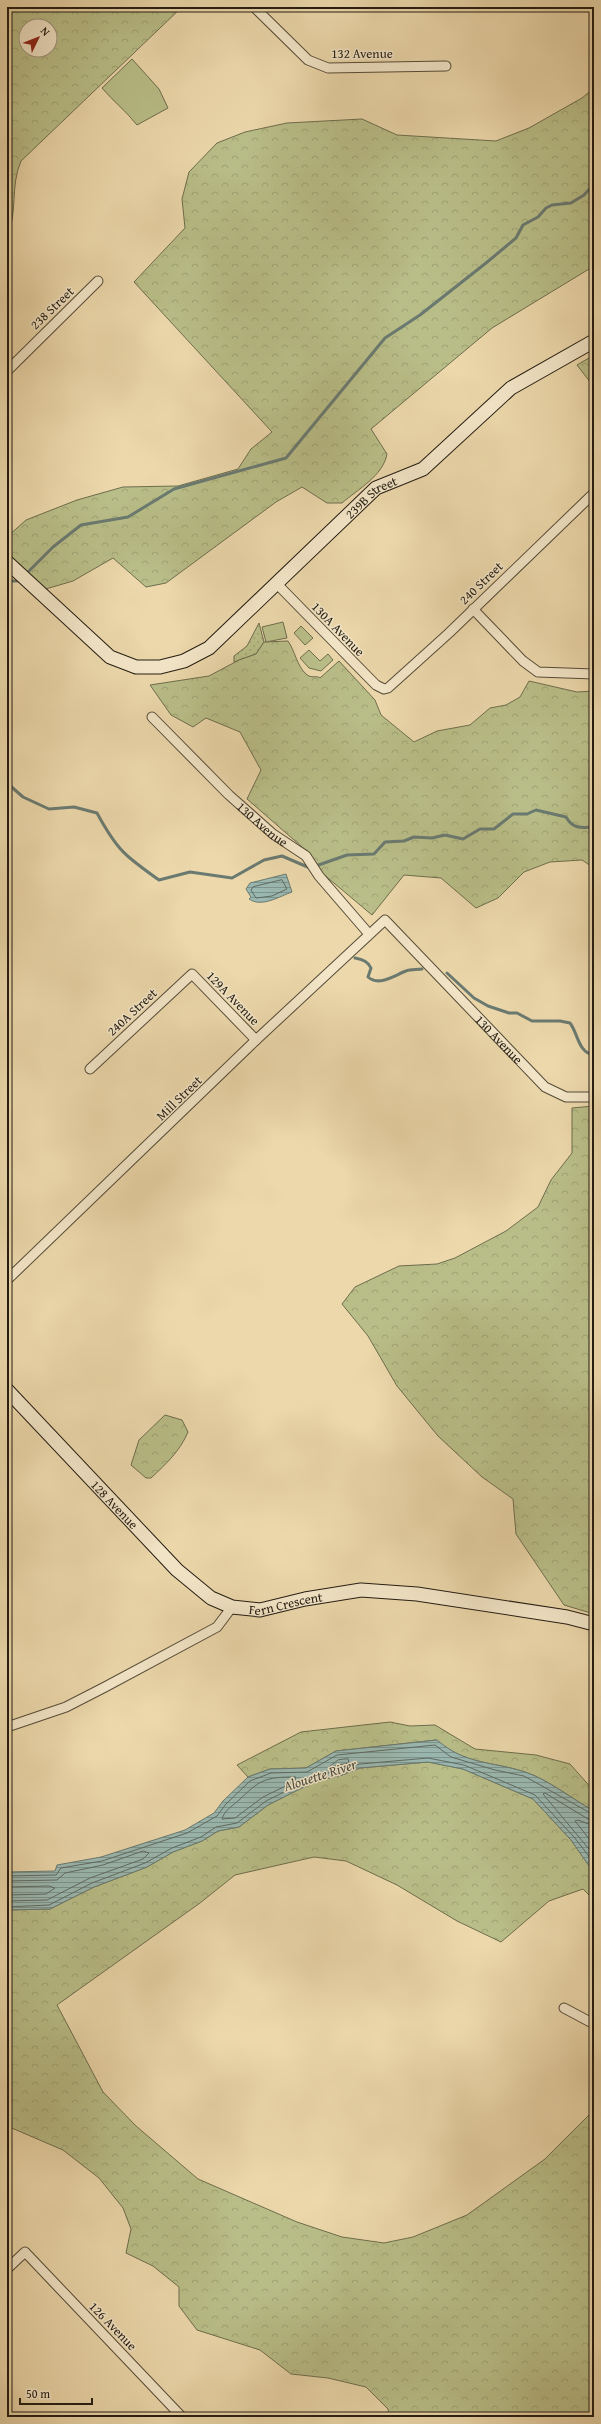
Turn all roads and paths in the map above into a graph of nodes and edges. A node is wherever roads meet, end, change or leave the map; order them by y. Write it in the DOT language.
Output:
graph roads {
  1 [pos="254,7"];
  2 [pos="446,66"];
  3 [pos="98,282"];
  4 [pos="594,341"];
  5 [pos="7,371"];
  6 [pos="594,493"];
  7 [pos="7,562"];
  8 [pos="276,584"];
  9 [pos="473,609"];
  10 [pos="594,674"];
  11 [pos="384,689"];
  12 [pos="152,717"];
  13 [pos="369,934"];
  14 [pos="192,974"];
  15 [pos="256,1040"];
  16 [pos="90,1069"];
  17 [pos="594,1097"];
  18 [pos="7,1280"];
  19 [pos="7,1390"];
  20 [pos="232,1607"];
  21 [pos="594,1624"];
  22 [pos="7,1727"];
  23 [pos="564,2008"];
  24 [pos="594,2024"];
  25 [pos="7,2270"];
  26 [pos="182,2417"];
  1 -- 2 [label="street, 132 Avenue"];
  3 -- 5 [label="street, 238 Street"];
  4 -- 8 [label="street, 239B Street"];
  6 -- 9 [label="street, 240 Street"];
  7 -- 8 [label="street, 239B Street"];
  8 -- 11 [label="street, 130A Avenue"];
  9 -- 10 [label="street"];
  9 -- 11 [label="street, 240 Street"];
  12 -- 13 [label="street, 130 Avenue"];
  13 -- 15 [label="street, Mill Street"];
  13 -- 17 [label="street, 130 Avenue"];
  14 -- 15 [label="street, 129A Avenue"];
  14 -- 16 [label="street, 240A Street"];
  15 -- 18 [label="street, Mill Street"];
  19 -- 20 [label="street, 128 Avenue"];
  20 -- 21 [label="street, Fern Crescent"];
  20 -- 22 [label="street, Fern Crescent"];
  23 -- 24 [label="street"];
  25 -- 26 [label="street, 126 Avenue"];
}
